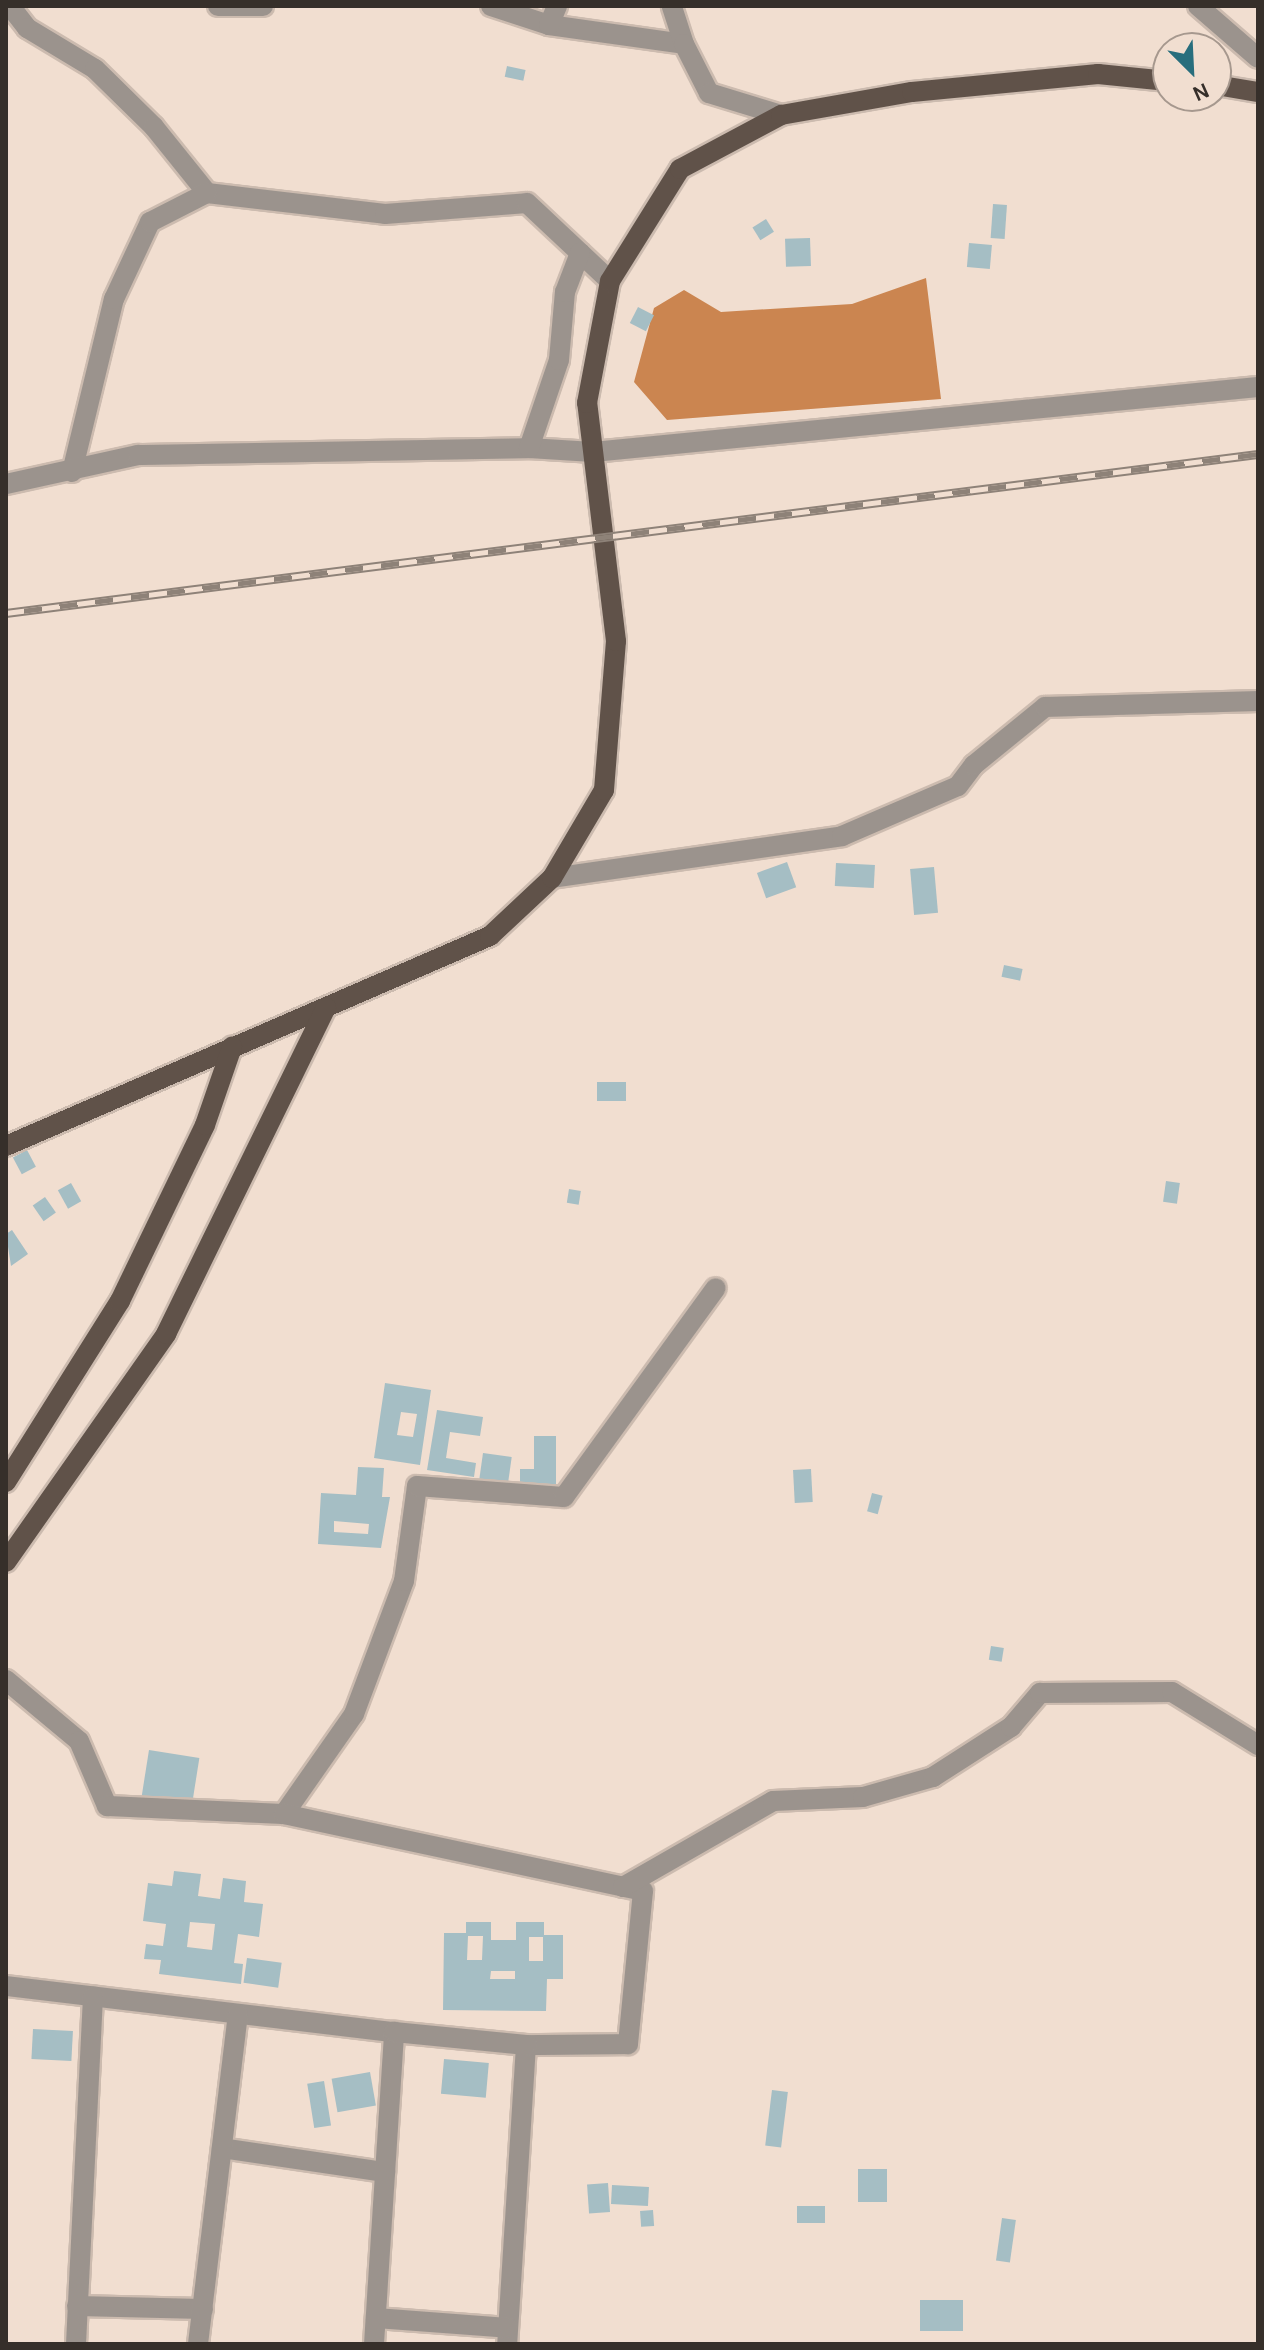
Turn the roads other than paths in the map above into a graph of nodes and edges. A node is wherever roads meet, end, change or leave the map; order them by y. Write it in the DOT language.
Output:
graph roads {
  1 [pos="10,6"];
  2 [pos="218,6"];
  3 [pos="263,6"];
  4 [pos="491,6"];
  5 [pos="672,6"];
  6 [pos="1198,6"];
  7 [pos="553,15"];
  8 [pos="684,44"];
  9 [pos="1258,58"];
  10 [pos="1152,80"];
  11 [pos="1232,88"];
  12 [pos="1258,92"];
  13 [pos="781,115"];
  14 [pos="207,193"];
  15 [pos="580,253"];
  16 [pos="610,281"];
  17 [pos="1258,387"];
  18 [pos="529,448"];
  19 [pos="593,452"];
  20 [pos="72,472"];
  21 [pos="6,484"];
  22 [pos="1258,701"];
  23 [pos="552,878"];
  24 [pos="326,1007"];
  25 [pos="232,1047"];
  26 [pos="6,1146"];
  27 [pos="716,1288"];
  28 [pos="6,1482"];
  29 [pos="6,1562"];
  30 [pos="6,1680"];
  31 [pos="1258,1745"];
  32 [pos="284,1814"];
  33 [pos="623,1887"];
  34 [pos="6,1986"];
  35 [pos="93,1996"];
  36 [pos="238,2014"];
  37 [pos="394,2032"];
  38 [pos="526,2045"];
  39 [pos="222,2148"];
  40 [pos="385,2172"];
  41 [pos="77,2306"];
  42 [pos="203,2309"];
  43 [pos="376,2318"];
  44 [pos="508,2336"];
  45 [pos="76,2344"];
  46 [pos="198,2344"];
  47 [pos="374,2344"];
  1 -- 14 [label="street"];
  2 -- 3 [label="street"];
  4 -- 7 [label="street"];
  5 -- 8 [label="street"];
  6 -- 9 [label="street"];
  7 -- 8 [label="street"];
  8 -- 13 [label="street"];
  10 -- 13 [label="main road"];
  11 -- 12 [label="main road"];
  13 -- 16 [label="main road"];
  14 -- 15 [label="street"];
  14 -- 20 [label="street"];
  15 -- 16 [label="street"];
  15 -- 18 [label="street"];
  16 -- 19 [label="main road"];
  17 -- 19 [label="street"];
  18 -- 19 [label="street"];
  18 -- 20 [label="street"];
  19 -- 23 [label="main road"];
  20 -- 21 [label="street"];
  22 -- 23 [label="street"];
  23 -- 24 [label="main road"];
  24 -- 25 [label="main road"];
  24 -- 29 [label="main road"];
  25 -- 26 [label="main road"];
  25 -- 28 [label="main road"];
  27 -- 32 [label="street"];
  30 -- 32 [label="street"];
  31 -- 33 [label="street"];
  32 -- 33 [label="street"];
  33 -- 38 [label="street"];
  34 -- 35 [label="street"];
  35 -- 36 [label="street"];
  35 -- 41 [label="street"];
  36 -- 37 [label="street"];
  36 -- 39 [label="street"];
  37 -- 38 [label="street"];
  37 -- 40 [label="street"];
  38 -- 44 [label="street"];
  39 -- 40 [label="street"];
  39 -- 42 [label="street"];
  40 -- 43 [label="street"];
  41 -- 42 [label="street"];
  41 -- 45 [label="street"];
  42 -- 46 [label="street"];
  43 -- 44 [label="street"];
  43 -- 47 [label="street"];
}
